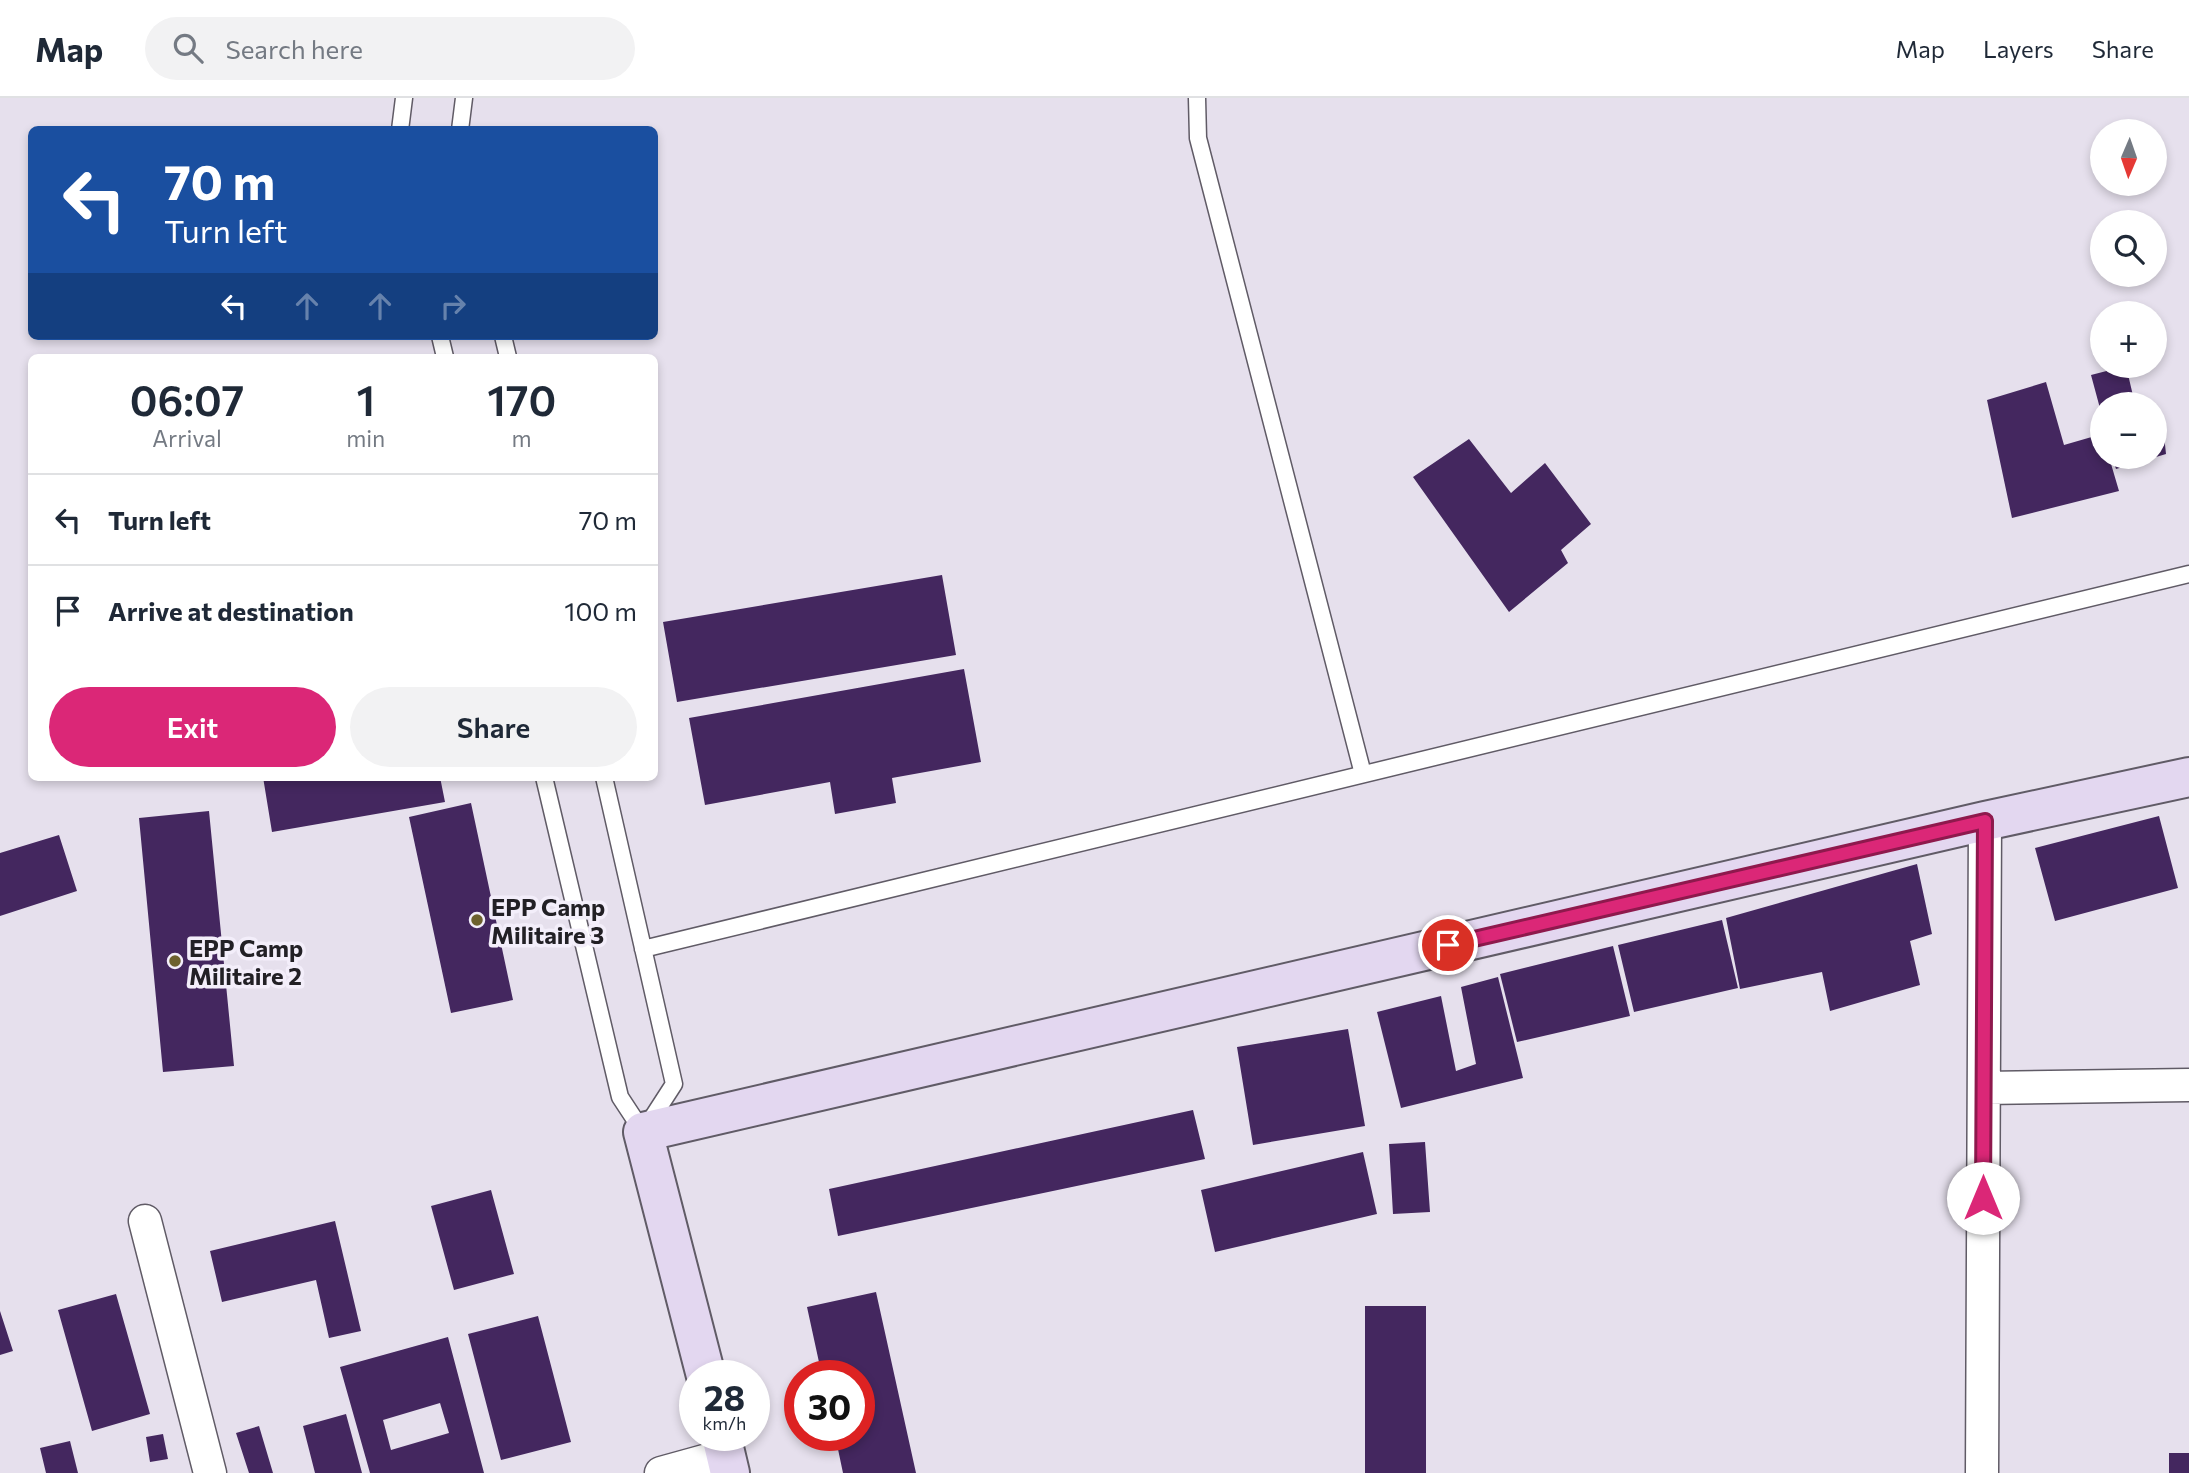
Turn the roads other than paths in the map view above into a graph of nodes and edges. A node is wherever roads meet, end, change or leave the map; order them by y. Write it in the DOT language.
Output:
graph roads {
  1 [pos="404,98"];
  2 [pos="464,98"];
  3 [pos="1197,98"];
  4 [pos="400,126"];
  5 [pos="460,126"];
  6 [pos="2189,574"];
  7 [pos="1363,774"];
  8 [pos="2189,778"];
  9 [pos="545,781"];
  10 [pos="605,781"];
  11 [pos="1985,821"];
  12 [pos="643,949"];
  13 [pos="2189,1085"];
  14 [pos="1984,1088"];
  15 [pos="643,1132"];
  16 [pos="145,1221"];
  17 [pos="702,1360"];
  18 [pos="726,1454"];
  19 [pos="210,1473"];
  20 [pos="661,1473"];
  21 [pos="1982,1473"];
  1 -- 4 [label="lane"];
  2 -- 5 [label="lane"];
  3 -- 7 [label="lane"];
  6 -- 7 [label="lane"];
  7 -- 12 [label="lane"];
  8 -- 11 [label="street"];
  9 -- 15 [label="lane"];
  10 -- 12 [label="lane"];
  11 -- 14 [label="street"];
  11 -- 15 [label="street"];
  12 -- 15 [label="lane"];
  13 -- 14 [label="street"];
  14 -- 21 [label="street"];
  15 -- 17 [label="street"];
  16 -- 19 [label="street"];
  18 -- 20 [label="street"];
}
